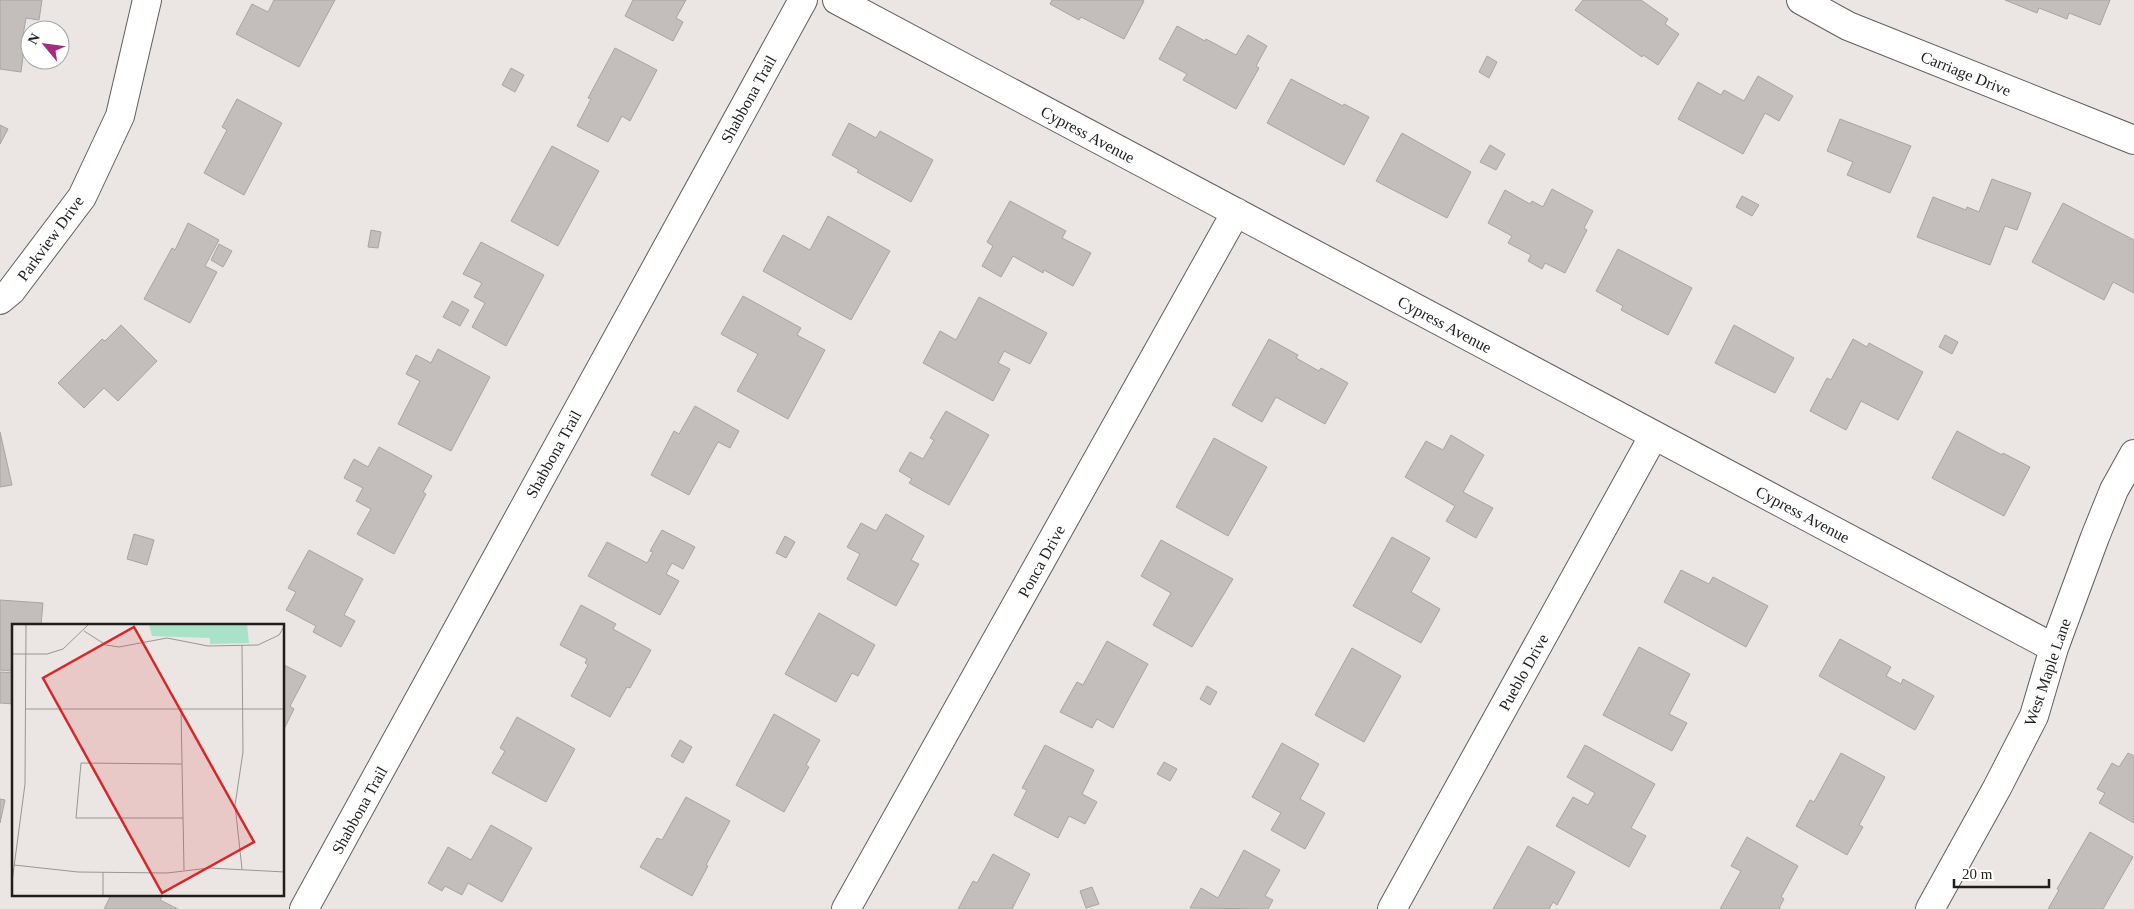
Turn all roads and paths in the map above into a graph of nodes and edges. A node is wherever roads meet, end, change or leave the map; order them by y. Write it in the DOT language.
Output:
graph roads {
  1 [pos="147,0"];
  2 [pos="802,0"];
  3 [pos="837,0"];
  4 [pos="1801,0"];
  5 [pos="2134,140"];
  6 [pos="1236,212"];
  7 [pos="0,300"];
  8 [pos="1654,435"];
  9 [pos="2134,454"];
  10 [pos="2054,648"];
  11 [pos="304,909"];
  12 [pos="846,909"];
  13 [pos="1392,909"];
  14 [pos="1930,909"];
  1 -- 7 [label="street, Parkview Drive"];
  2 -- 11 [label="street, Shabbona Trail"];
  3 -- 6 [label="street, Cypress Avenue"];
  4 -- 5 [label="street, Carriage Drive"];
  6 -- 8 [label="street, Cypress Avenue"];
  6 -- 12 [label="street, Ponca Drive"];
  8 -- 10 [label="street, Cypress Avenue"];
  8 -- 13 [label="street, Pueblo Drive"];
  9 -- 10 [label="street, West Maple Lane"];
  10 -- 14 [label="street, West Maple Lane"];
}
